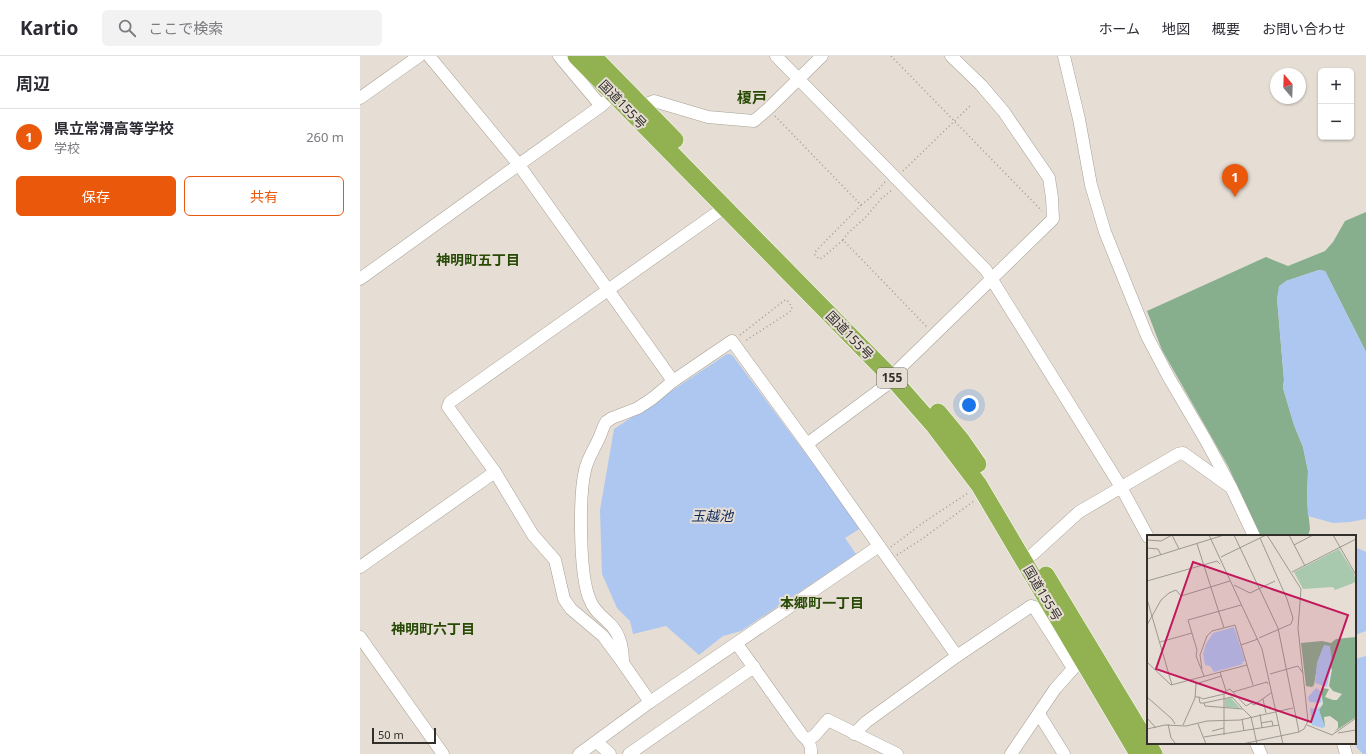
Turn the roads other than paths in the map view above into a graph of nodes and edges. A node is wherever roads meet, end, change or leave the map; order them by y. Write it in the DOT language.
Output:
graph roads {
  1 [pos="419,56"];
  2 [pos="429,56"];
  3 [pos="559,56"];
  4 [pos="576,56"];
  5 [pos="593,56"];
  6 [pos="776,56"];
  7 [pos="822,56"];
  8 [pos="951,56"];
  9 [pos="1064,56"];
  10 [pos="798,79"];
  11 [pos="614,94"];
  12 [pos="360,98"];
  13 [pos="601,106"];
  14 [pos="643,108"];
  15 [pos="519,165"];
  16 [pos="724,207"];
  17 [pos="992,278"];
  18 [pos="360,279"];
  19 [pos="608,290"];
  20 [pos="896,374"];
  21 [pos="673,381"];
  22 [pos="807,444"];
  23 [pos="495,472"];
  24 [pos="1121,487"];
  25 [pos="1231,487"];
  26 [pos="1147,535"];
  27 [pos="1254,535"];
  28 [pos="884,553"];
  29 [pos="1033,554"];
  30 [pos="360,567"];
  31 [pos="360,638"];
  32 [pos="737,644"];
  33 [pos="957,656"];
  34 [pos="623,663"];
  35 [pos="1078,663"];
  36 [pos="754,667"];
  37 [pos="650,702"];
  38 [pos="1039,714"];
  39 [pos="854,734"];
  40 [pos="808,740"];
  41 [pos="597,742"];
  42 [pos="1256,744"];
  43 [pos="1343,744"];
  44 [pos="1147,750"];
  45 [pos="443,754"];
  46 [pos="580,754"];
  47 [pos="610,754"];
  48 [pos="629,754"];
  49 [pos="811,754"];
  50 [pos="896,754"];
  51 [pos="1010,754"];
  52 [pos="1064,754"];
  53 [pos="1261,754"];
  54 [pos="1346,754"];
  1 -- 12 [label="street"];
  2 -- 15 [label="street"];
  3 -- 13 [label="street"];
  4 -- 11 [label="highway, 国道155号 / 155"];
  5 -- 14 [label="highway, 国道155号 / 155"];
  6 -- 10 [label="street"];
  7 -- 10 [label="street"];
  8 -- 17 [label="street"];
  9 -- 25 [label="street"];
  10 -- 14 [label="street"];
  10 -- 17 [label="street"];
  11 -- 13 [label="street"];
  11 -- 16 [label="highway, 国道155号 / 155"];
  13 -- 15 [label="street"];
  14 -- 20 [label="highway, 国道155号 / 155"];
  15 -- 18 [label="street"];
  15 -- 19 [label="street"];
  16 -- 19 [label="street"];
  16 -- 20 [label="highway, 国道155号 / 155"];
  17 -- 20 [label="street"];
  17 -- 24 [label="street"];
  19 -- 21 [label="street"];
  19 -- 23 [label="street"];
  20 -- 22 [label="street"];
  20 -- 29 [label="highway, 国道155号 / 155"];
  20 -- 35 [label="highway, 国道155号 / 155"];
  21 -- 22 [label="street"];
  21 -- 34 [label="street"];
  22 -- 28 [label="street"];
  23 -- 30 [label="street"];
  23 -- 34 [label="street"];
  24 -- 25 [label="street"];
  24 -- 26 [label="street"];
  24 -- 29 [label="street"];
  25 -- 27 [label="street"];
  28 -- 32 [label="street"];
  28 -- 33 [label="street"];
  29 -- 44 [label="highway, 国道155号 / 155"];
  31 -- 45 [label="street"];
  32 -- 36 [label="street"];
  32 -- 37 [label="street"];
  33 -- 35 [label="street"];
  33 -- 39 [label="street"];
  34 -- 37 [label="street"];
  35 -- 38 [label="street"];
  35 -- 44 [label="highway, 国道155号 / 155"];
  36 -- 40 [label="street"];
  36 -- 48 [label="street"];
  37 -- 41 [label="street"];
  38 -- 51 [label="street"];
  38 -- 52 [label="street"];
  39 -- 40 [label="street"];
  39 -- 50 [label="street"];
  40 -- 49 [label="street"];
  41 -- 46 [label="street"];
  41 -- 47 [label="street"];
  42 -- 53 [label="street"];
  43 -- 54 [label="street"];
}
